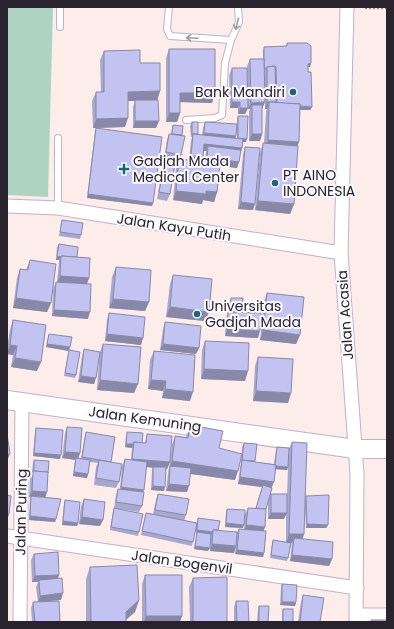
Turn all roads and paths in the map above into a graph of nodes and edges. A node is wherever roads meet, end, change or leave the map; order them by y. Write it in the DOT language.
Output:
graph roads {
  1 [pos="60,7"];
  2 [pos="169,7"];
  3 [pos="238,7"];
  4 [pos="347,7"];
  5 [pos="365,8"];
  6 [pos="387,8"];
  7 [pos="60,27"];
  8 [pos="231,40"];
  9 [pos="186,120"];
  10 [pos="58,138"];
  11 [pos="7,206"];
  12 [pos="58,208"];
  13 [pos="340,253"];
  14 [pos="15,401"];
  15 [pos="355,449"];
  16 [pos="387,449"];
  17 [pos="7,536"];
  18 [pos="21,538"];
  19 [pos="357,588"];
  20 [pos="387,615"];
  21 [pos="356,619"];
  22 [pos="20,622"];
  1 -- 7 [label="lane"];
  8 -- 2 [label="lane, one-way"];
  3 -- 8 [label="lane, one-way"];
  4 -- 13 [label="street, Jalan Acasia"];
  5 -- 6 [label="path"];
  8 -- 9 [label="lane"];
  10 -- 12 [label="lane"];
  11 -- 12 [label="street, Jalan Kayu Putih"];
  12 -- 13 [label="street, Jalan Kayu Putih"];
  13 -- 15 [label="street, Jalan Acasia"];
  14 -- 15 [label="street, Jalan Kemuning"];
  14 -- 18 [label="street, Jalan Puring"];
  15 -- 16 [label="street, Jalan Kemuning"];
  15 -- 19 [label="street, Jalan Acasia"];
  17 -- 18 [label="street, Jalan Bogenvil"];
  18 -- 19 [label="street, Jalan Bogenvil"];
  18 -- 22 [label="street, Jalan Puring"];
  19 -- 21 [label="street, Jalan Acasia"];
  20 -- 21 [label="street"];
}
